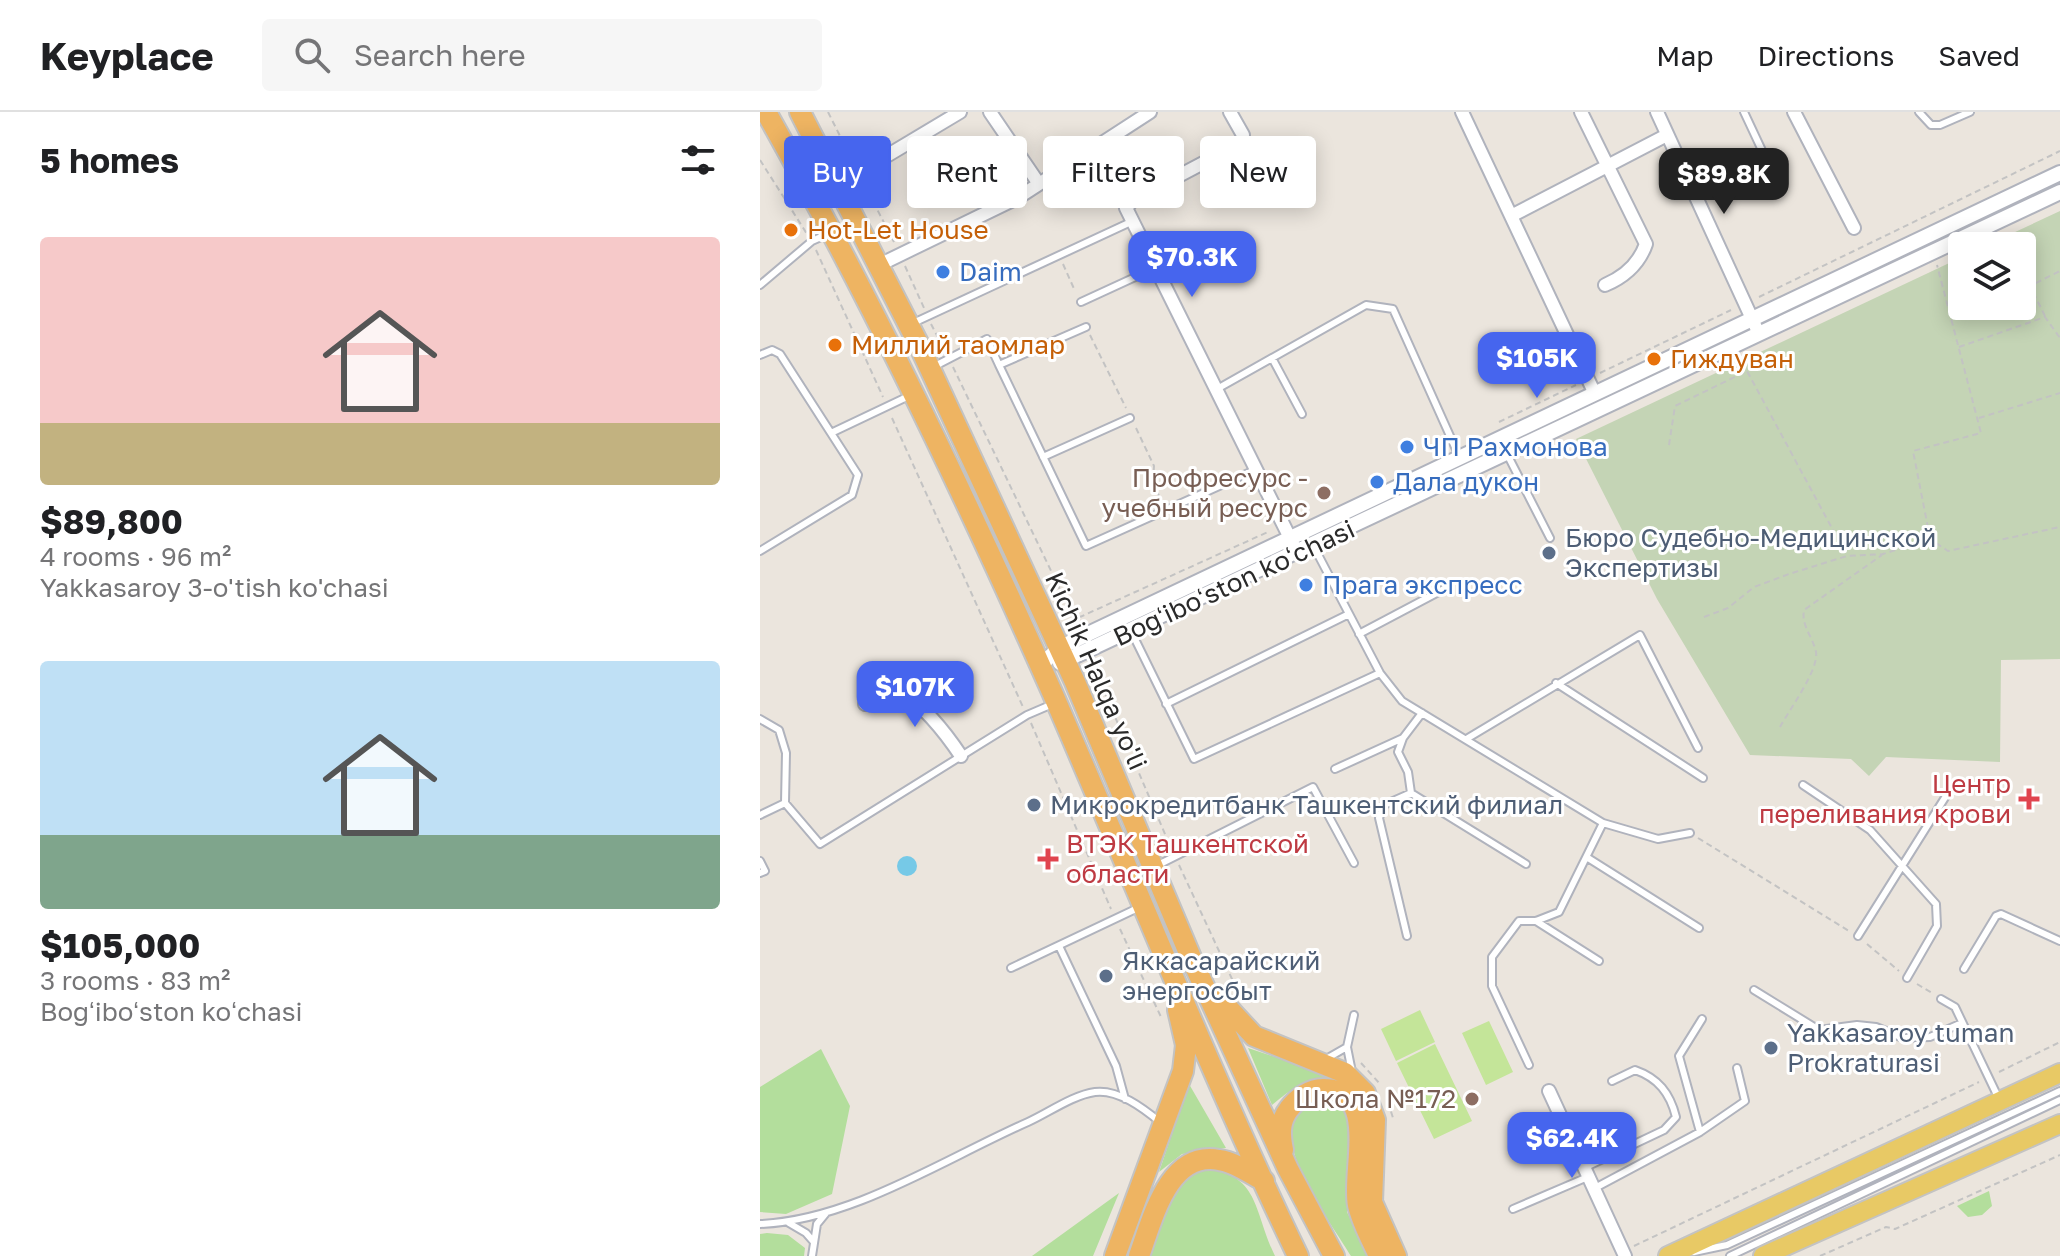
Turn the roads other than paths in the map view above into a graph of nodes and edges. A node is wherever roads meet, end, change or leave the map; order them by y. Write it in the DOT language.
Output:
graph roads {
  1 [pos="766,112"];
  2 [pos="800,112"];
  3 [pos="990,112"];
  4 [pos="1150,112"];
  5 [pos="1230,112"];
  6 [pos="1462,112"];
  7 [pos="1581,112"];
  8 [pos="1657,112"];
  9 [pos="1744,112"];
  10 [pos="1794,112"];
  11 [pos="1919,112"];
  12 [pos="1970,112"];
  13 [pos="957,113"];
  14 [pos="1667,135"];
  15 [pos="812,136"];
  16 [pos="784,144"];
  17 [pos="891,153"];
  18 [pos="1611,166"];
  19 [pos="2060,173"];
  20 [pos="1774,176"];
  21 [pos="1039,184"];
  22 [pos="2060,192"];
  23 [pos="820,208"];
  24 [pos="850,208"];
  25 [pos="1511,216"];
  26 [pos="1133,221"];
  27 [pos="1854,228"];
  28 [pos="833,231"];
  29 [pos="879,265"];
  30 [pos="1157,267"];
  31 [pos="760,285"];
  32 [pos="1605,285"];
  33 [pos="1081,302"];
  34 [pos="1753,319"];
  35 [pos="918,320"];
  36 [pos="1086,327"];
  37 [pos="1759,334"];
  38 [pos="760,355"];
  39 [pos="1272,358"];
  40 [pos="939,364"];
  41 [pos="999,365"];
  42 [pos="1217,389"];
  43 [pos="914,394"];
  44 [pos="1595,394"];
  45 [pos="1302,414"];
  46 [pos="1130,418"];
  47 [pos="1497,432"];
  48 [pos="831,433"];
  49 [pos="1507,453"];
  50 [pos="1043,457"];
  51 [pos="1460,458"];
  52 [pos="1257,469"];
  53 [pos="1467,472"];
  54 [pos="1287,531"];
  55 [pos="1305,531"];
  56 [pos="1550,538"];
  57 [pos="1313,545"];
  58 [pos="760,551"];
  59 [pos="1297,553"];
  60 [pos="1446,588"];
  61 [pos="1349,614"];
  62 [pos="1128,624"];
  63 [pos="1359,634"];
  64 [pos="1062,655"];
  65 [pos="1040,666"];
  66 [pos="1380,673"];
  67 [pos="1556,683"];
  68 [pos="1056,702"];
  69 [pos="865,704"];
  70 [pos="1166,704"];
  71 [pos="1422,713"];
  72 [pos="760,719"];
  73 [pos="1403,738"];
  74 [pos="1468,738"];
  75 [pos="1698,748"];
  76 [pos="961,756"];
  77 [pos="1335,769"];
  78 [pos="1703,778"];
  79 [pos="1803,785"];
  80 [pos="1951,788"];
  81 [pos="1411,793"];
  82 [pos="785,803"];
  83 [pos="760,815"];
  84 [pos="1603,823"];
  85 [pos="1690,833"];
  86 [pos="1588,858"];
  87 [pos="760,861"];
  88 [pos="1354,863"];
  89 [pos="1526,864"];
  90 [pos="1901,867"];
  91 [pos="1153,869"];
  92 [pos="760,873"];
  93 [pos="1143,906"];
  94 [pos="1536,921"];
  95 [pos="1699,928"];
  96 [pos="1407,936"];
  97 [pos="1858,936"];
  98 [pos="2060,941"];
  99 [pos="1059,946"];
  100 [pos="1192,960"];
  101 [pos="1599,961"];
  102 [pos="1011,968"];
  103 [pos="1964,969"];
  104 [pos="1907,978"];
  105 [pos="1754,990"];
  106 [pos="1941,999"];
  107 [pos="1354,1015"];
  108 [pos="1702,1019"];
  109 [pos="1962,1023"];
  110 [pos="1347,1047"];
  111 [pos="1319,1062"];
  112 [pos="1529,1065"];
  113 [pos="1737,1068"];
  114 [pos="2060,1073"];
  115 [pos="1354,1080"];
  116 [pos="1612,1081"];
  117 [pos="1549,1091"];
  118 [pos="2060,1091"];
  119 [pos="1125,1099"];
  120 [pos="2060,1100"];
  121 [pos="2000,1101"];
  122 [pos="2060,1124"];
  123 [pos="1164,1126"];
  124 [pos="1700,1132"];
  125 [pos="1288,1169"];
  126 [pos="1590,1177"];
  127 [pos="1264,1181"];
  128 [pos="1513,1209"];
  129 [pos="829,1210"];
  130 [pos="789,1223"];
  131 [pos="760,1224"];
  132 [pos="813,1241"];
  133 [pos="1624,1253"];
  134 [pos="812,1256"];
  135 [pos="1115,1256"];
  136 [pos="1139,1256"];
  137 [pos="1298,1256"];
  138 [pos="1334,1256"];
  139 [pos="1379,1256"];
  140 [pos="1396,1256"];
  141 [pos="1671,1256"];
  142 [pos="1730,1256"];
  143 [pos="1763,1256"];
  1 -- 16 [label="highway, Kichik Halqa yo'li"];
  2 -- 15 [label="highway, Kichik Halqa yo'li"];
  3 -- 21 [label="street"];
  4 -- 21 [label="street"];
  5 -- 26 [label="street"];
  6 -- 25 [label="street"];
  7 -- 18 [label="street"];
  8 -- 14 [label="street"];
  9 -- 20 [label="lane"];
  10 -- 27 [label="street"];
  11 -- 12 [label="lane"];
  13 -- 17 [label="street"];
  14 -- 18 [label="street"];
  14 -- 34 [label="street"];
  18 -- 25 [label="street"];
  18 -- 32 [label="street"];
  19 -- 34 [label="street, Bogʻiboʻston koʻchasi"];
  21 -- 29 [label="street"];
  22 -- 37 [label="street, Bogʻiboʻston koʻchasi"];
  23 -- 28 [label="highway, Kichik Halqa yo'li"];
  24 -- 29 [label="highway, Kichik Halqa yo'li"];
  25 -- 44 [label="street"];
  26 -- 30 [label="street"];
  26 -- 35 [label="lane"];
  28 -- 31 [label="lane"];
  28 -- 43 [label="highway, Kichik Halqa yo'li"];
  29 -- 35 [label="highway, Kichik Halqa yo'li"];
  30 -- 33 [label="lane"];
  30 -- 42 [label="street"];
  34 -- 37 [label="street"];
  34 -- 44 [label="street, Bogʻiboʻston koʻchasi"];
  35 -- 40 [label="highway, Kichik Halqa yo'li"];
  36 -- 41 [label="lane"];
  37 -- 49 [label="street, Bogʻiboʻston koʻchasi"];
  38 -- 48 [label="lane"];
  39 -- 42 [label="lane"];
  39 -- 45 [label="lane"];
  39 -- 51 [label="lane"];
  40 -- 41 [label="lane"];
  40 -- 64 [label="highway, Kichik Halqa yo'li"];
  41 -- 50 [label="lane"];
  42 -- 52 [label="street"];
  43 -- 48 [label="lane"];
  43 -- 65 [label="highway, Kichik Halqa yo'li"];
  44 -- 47 [label="street, Bogʻiboʻston koʻchasi"];
  46 -- 50 [label="lane"];
  47 -- 49 [label="lane"];
  47 -- 51 [label="street, Bogʻiboʻston koʻchasi"];
  48 -- 58 [label="lane"];
  49 -- 53 [label="street, Bogʻiboʻston koʻchasi"];
  49 -- 56 [label="lane"];
  50 -- 52 [label="lane"];
  51 -- 53 [label="lane"];
  51 -- 55 [label="street, Bogʻiboʻston koʻchasi"];
  52 -- 54 [label="street"];
  53 -- 57 [label="street, Bogʻiboʻston koʻchasi"];
  54 -- 55 [label="street, Bogʻiboʻston koʻchasi"];
  54 -- 59 [label="street"];
  54 -- 62 [label="street, Bogʻiboʻston koʻchasi"];
  55 -- 57 [label="lane"];
  57 -- 59 [label="street, Bogʻiboʻston koʻchasi"];
  57 -- 61 [label="lane"];
  59 -- 62 [label="street, Bogʻiboʻston koʻchasi"];
  60 -- 63 [label="lane"];
  61 -- 63 [label="lane"];
  61 -- 70 [label="lane"];
  62 -- 64 [label="street, Bogʻiboʻston koʻchasi"];
  62 -- 70 [label="lane"];
  63 -- 66 [label="lane"];
  64 -- 65 [label="street, Bogʻiboʻston koʻchasi"];
  64 -- 91 [label="highway, Kichik Halqa yo'li"];
  65 -- 68 [label="highway, Kichik Halqa yo'li"];
  66 -- 70 [label="lane"];
  66 -- 71 [label="lane"];
  67 -- 74 [label="lane"];
  67 -- 75 [label="lane"];
  67 -- 78 [label="lane"];
  68 -- 76 [label="lane"];
  68 -- 93 [label="highway, Kichik Halqa yo'li"];
  69 -- 76 [label="street"];
  71 -- 73 [label="lane"];
  71 -- 74 [label="lane"];
  72 -- 82 [label="lane"];
  73 -- 77 [label="lane"];
  73 -- 81 [label="lane"];
  74 -- 84 [label="lane"];
  76 -- 82 [label="lane"];
  79 -- 90 [label="lane"];
  80 -- 90 [label="lane"];
  81 -- 89 [label="lane"];
  81 -- 96 [label="lane"];
  82 -- 83 [label="lane"];
  84 -- 85 [label="lane"];
  84 -- 86 [label="lane"];
  86 -- 94 [label="lane"];
  86 -- 95 [label="lane"];
  87 -- 92 [label="lane"];
  88 -- 91 [label="lane"];
  90 -- 97 [label="lane"];
  90 -- 104 [label="lane"];
  91 -- 100 [label="highway, Kichik Halqa yo'li"];
  93 -- 99 [label="lane"];
  93 -- 123 [label="highway"];
  93 -- 127 [label="highway, Kichik Halqa yo'li"];
  94 -- 101 [label="lane"];
  94 -- 112 [label="lane"];
  98 -- 103 [label="lane"];
  99 -- 102 [label="lane"];
  99 -- 119 [label="lane"];
  100 -- 111 [label="highway"];
  100 -- 125 [label="highway, Kichik Halqa yo'li"];
  105 -- 109 [label="lane"];
  106 -- 109 [label="lane"];
  107 -- 110 [label="lane"];
  108 -- 124 [label="lane"];
  109 -- 121 [label="lane"];
  110 -- 111 [label="lane"];
  110 -- 115 [label="lane"];
  111 -- 115 [label="highway"];
  113 -- 124 [label="lane"];
  114 -- 121 [label="main road"];
  115 -- 140 [label="highway"];
  116 -- 126 [label="lane"];
  117 -- 126 [label="street"];
  118 -- 141 [label="lane"];
  119 -- 123 [label="lane"];
  119 -- 129 [label="lane"];
  120 -- 142 [label="lane"];
  121 -- 141 [label="main road"];
  122 -- 143 [label="main road"];
  123 -- 135 [label="highway"];
  124 -- 126 [label="lane"];
  125 -- 138 [label="highway, Kichik Halqa yo'li"];
  125 -- 139 [label="highway"];
  126 -- 128 [label="lane"];
  126 -- 133 [label="street"];
  127 -- 136 [label="highway"];
  127 -- 137 [label="highway, Kichik Halqa yo'li"];
  129 -- 130 [label="lane"];
  129 -- 132 [label="lane"];
  130 -- 131 [label="lane"];
  130 -- 132 [label="lane"];
  132 -- 134 [label="lane"];
}
